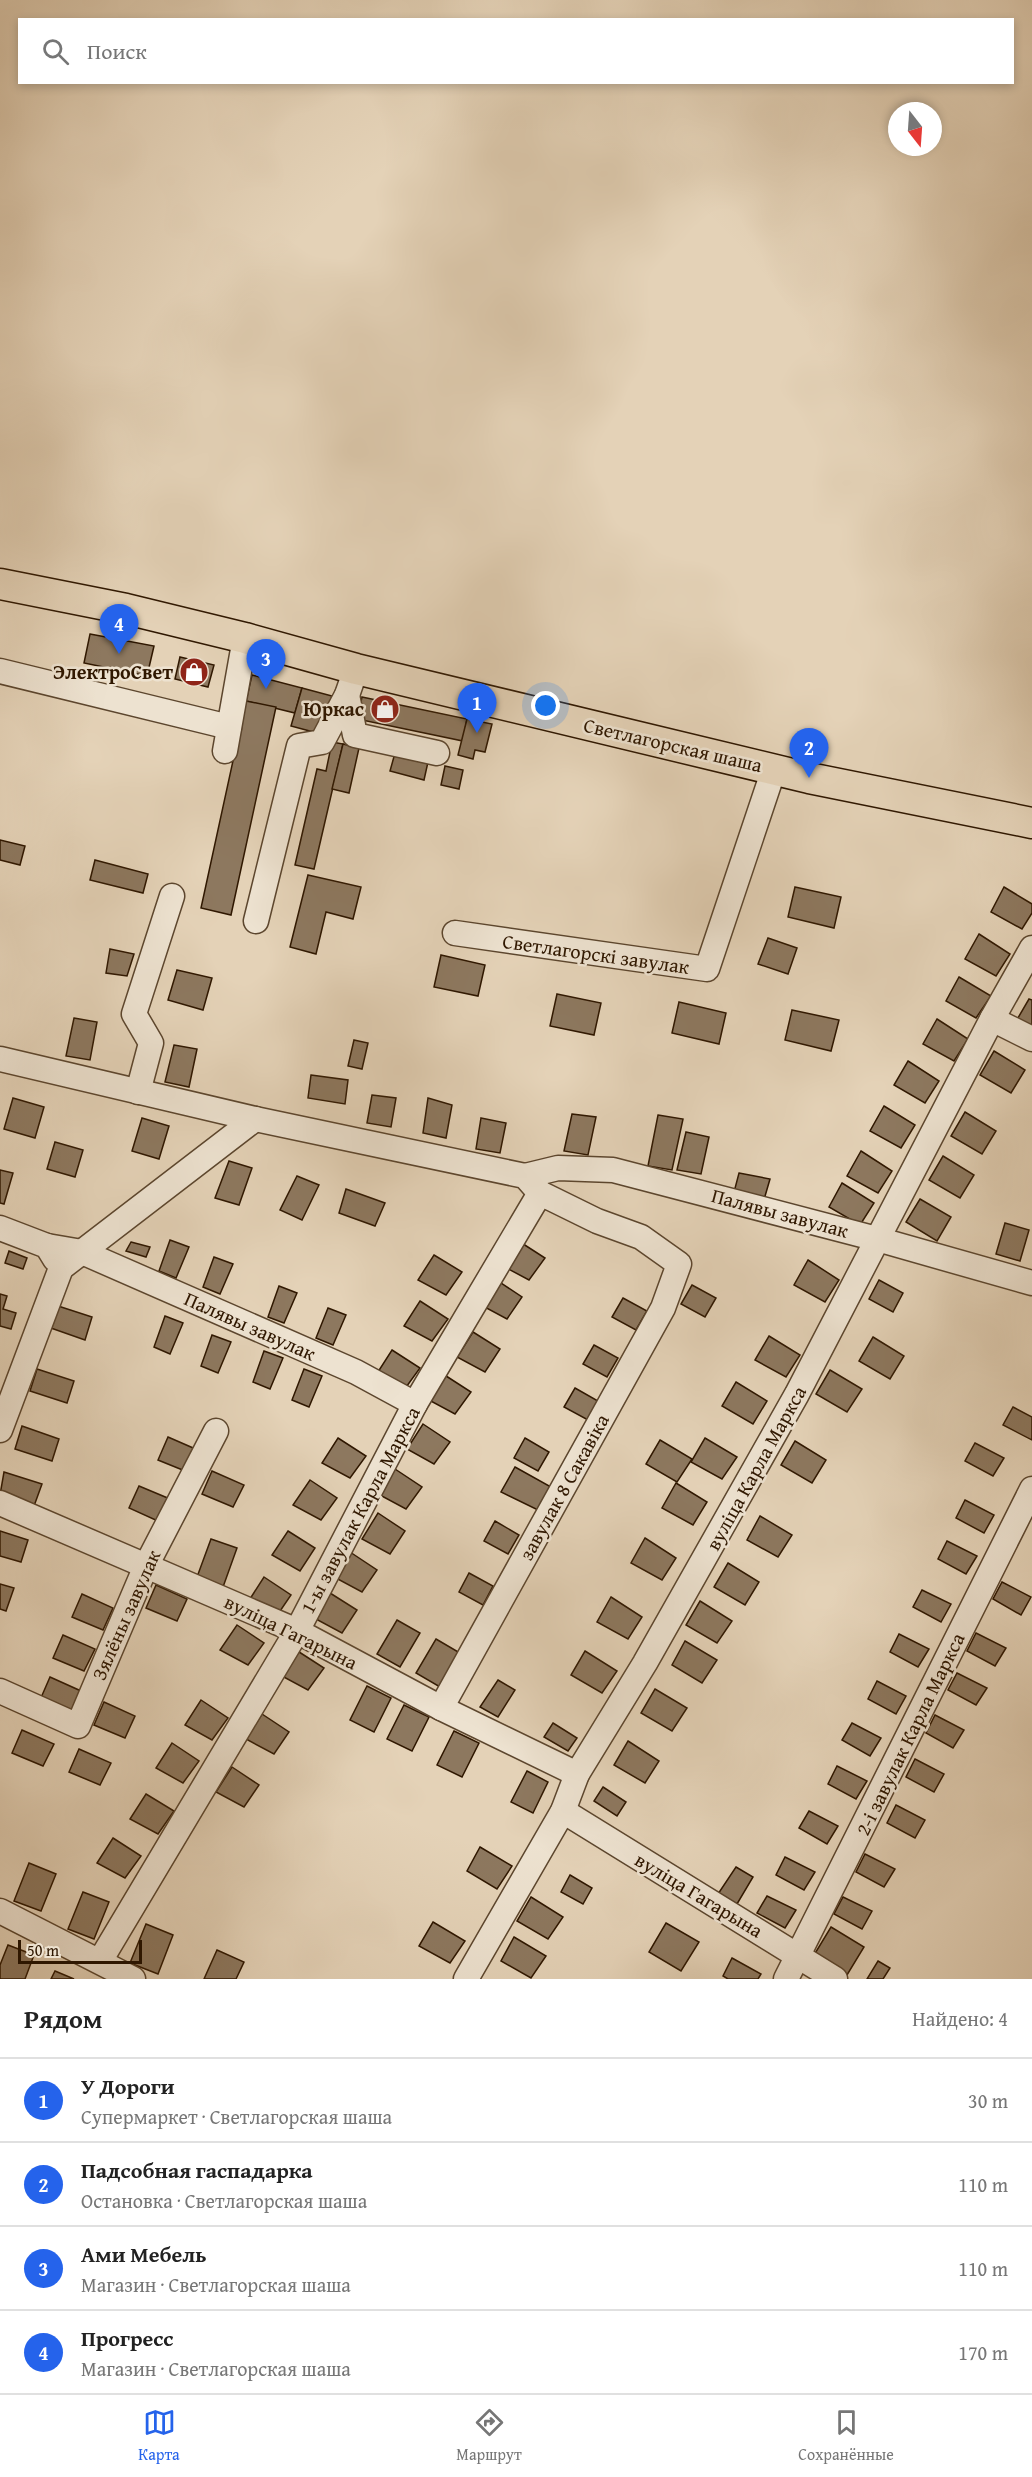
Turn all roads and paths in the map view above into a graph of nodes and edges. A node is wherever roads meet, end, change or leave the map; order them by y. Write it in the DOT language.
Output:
graph roads {
  1 [pos="0,584"];
  2 [pos="246,638"];
  3 [pos="0,671"];
  4 [pos="352,682"];
  5 [pos="229,727"];
  6 [pos="225,751"];
  7 [pos="437,753"];
  8 [pos="774,770"];
  9 [pos="1032,824"];
  10 [pos="172,896"];
  11 [pos="256,921"];
  12 [pos="455,933"];
  13 [pos="1032,948"];
  14 [pos="992,1019"];
  15 [pos="1032,1039"];
  16 [pos="0,1059"];
  17 [pos="138,1092"];
  18 [pos="255,1119"];
  19 [pos="532,1185"];
  20 [pos="0,1228"];
  21 [pos="877,1239"];
  22 [pos="47,1246"];
  23 [pos="82,1252"];
  24 [pos="61,1269"];
  25 [pos="1032,1283"];
  26 [pos="416,1404"];
  27 [pos="0,1430"];
  28 [pos="216,1431"];
  29 [pos="1032,1489"];
  30 [pos="0,1503"];
  31 [pos="146,1566"];
  32 [pos="297,1631"];
  33 [pos="0,1691"];
  34 [pos="441,1708"];
  35 [pos="577,1774"];
  36 [pos="563,1811"];
  37 [pos="0,1911"];
  38 [pos="800,1956"];
  39 [pos="100,1961"];
  40 [pos="133,1979"];
  41 [pos="466,1979"];
  42 [pos="786,1979"];
  43 [pos="835,1979"];
  1 -- 2 [label="main road, Светлагорская шаша"];
  2 -- 4 [label="main road, Светлагорская шаша"];
  2 -- 5 [label="street"];
  3 -- 5 [label="street"];
  4 -- 7 [label="street"];
  4 -- 8 [label="main road, Светлагорская шаша"];
  4 -- 11 [label="street"];
  5 -- 6 [label="street"];
  8 -- 9 [label="main road, Светлагорская шаша"];
  8 -- 12 [label="street, Светлагорскі завулак"];
  10 -- 17 [label="street"];
  13 -- 14 [label="street, вуліца Карла Маркса"];
  14 -- 15 [label="street"];
  14 -- 21 [label="street, вуліца Карла Маркса"];
  16 -- 17 [label="street, Палявы завулак"];
  17 -- 18 [label="street, Палявы завулак"];
  18 -- 19 [label="street, Палявы завулак"];
  18 -- 23 [label="street"];
  19 -- 21 [label="street, Палявы завулак"];
  19 -- 26 [label="street, 1-ы завулак Карла Маркса"];
  19 -- 34 [label="street, завулак 8 Сакавіка"];
  20 -- 22 [label="street, Палявы завулак"];
  21 -- 25 [label="street, Палявы завулак"];
  21 -- 35 [label="street, вуліца Карла Маркса"];
  22 -- 23 [label="street, Палявы завулак"];
  22 -- 24 [label="street"];
  23 -- 24 [label="street"];
  23 -- 26 [label="street, Палявы завулак"];
  24 -- 27 [label="street"];
  26 -- 32 [label="street, 1-ы завулак Карла Маркса"];
  28 -- 31 [label="street, Зялёны завулак"];
  29 -- 38 [label="street, 2-і завулак Карла Маркса"];
  30 -- 31 [label="street, вуліца Гагарына"];
  31 -- 32 [label="street, вуліца Гагарына"];
  31 -- 33 [label="street, Зялёны завулак"];
  32 -- 34 [label="street, вуліца Гагарына"];
  32 -- 39 [label="street, 1-ы завулак Карла Маркса"];
  34 -- 35 [label="street, вуліца Гагарына"];
  35 -- 36 [label="street, вуліца Карла Маркса"];
  36 -- 38 [label="street, вуліца Гагарына"];
  36 -- 41 [label="street, вуліца Карла Маркса"];
  37 -- 39 [label="street"];
  38 -- 42 [label="street, 2-і завулак Карла Маркса"];
  38 -- 43 [label="street, вуліца Гагарына"];
  39 -- 40 [label="street"];
}
